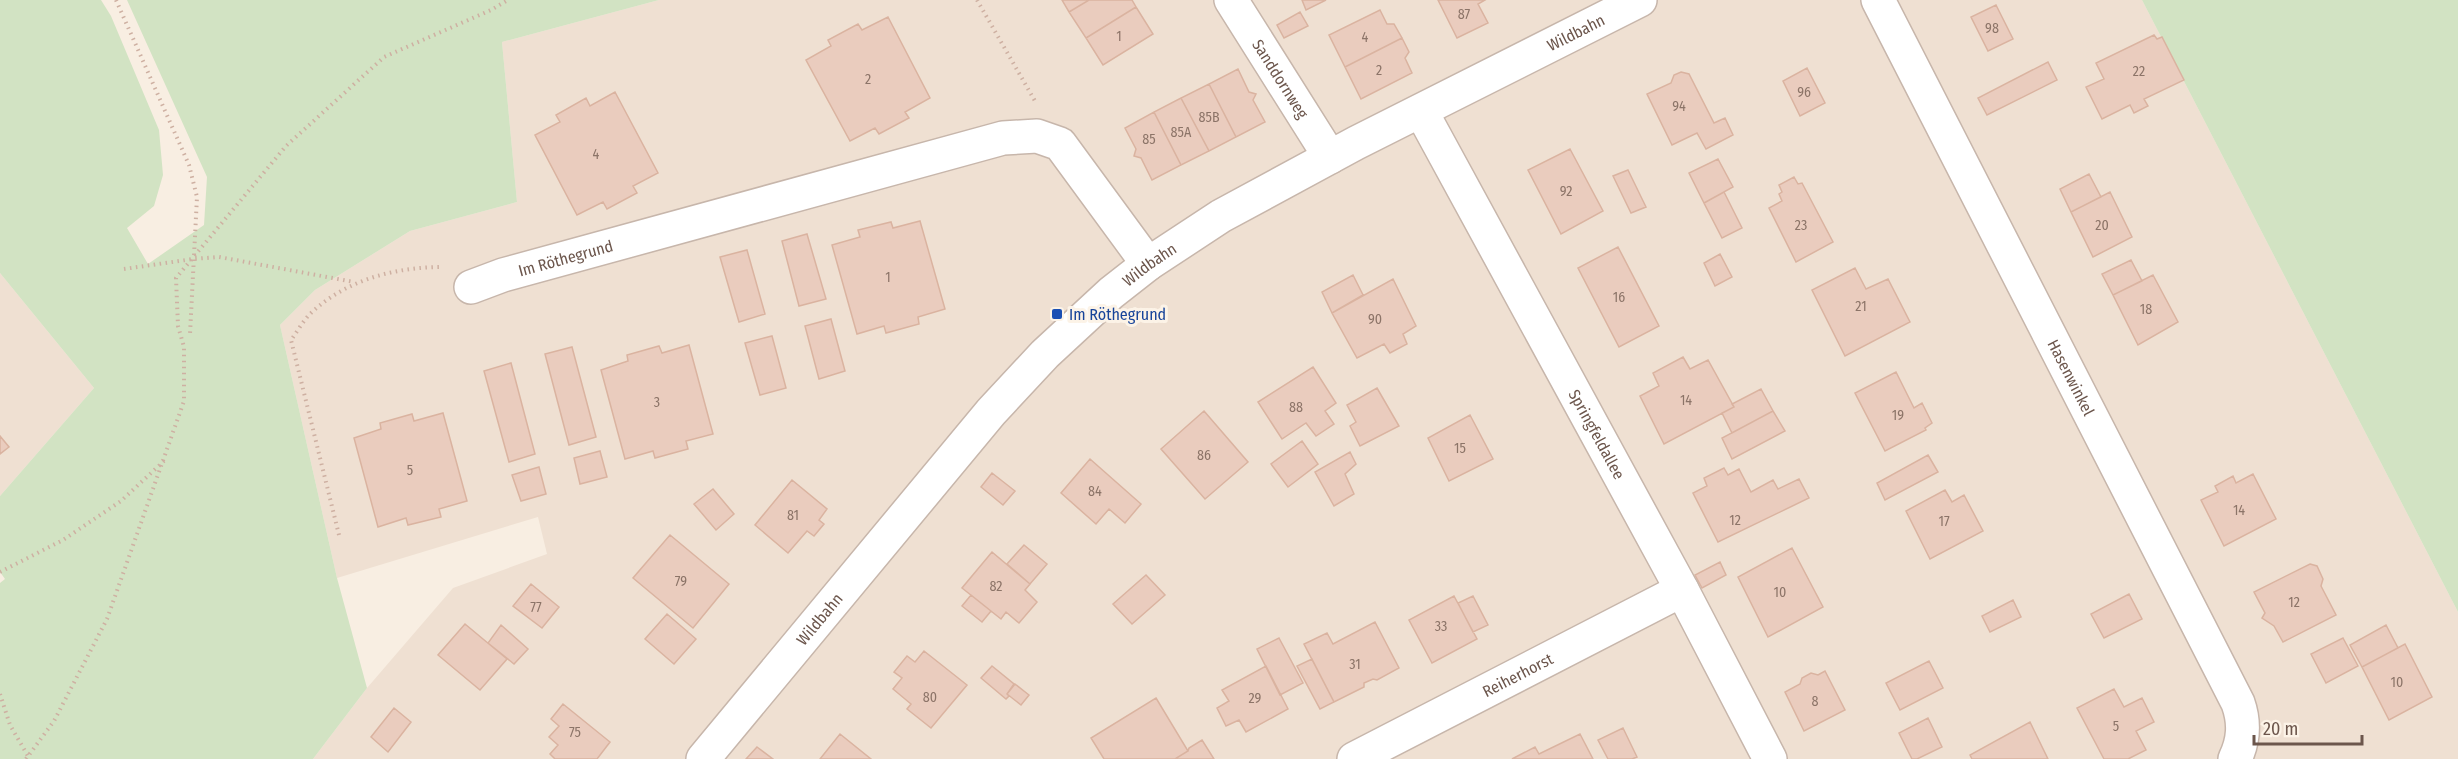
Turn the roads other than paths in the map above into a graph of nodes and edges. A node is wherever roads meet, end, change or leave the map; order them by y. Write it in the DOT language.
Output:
graph roads {
  1 [pos="1232,0"];
  2 [pos="1640,0"];
  3 [pos="1878,0"];
  4 [pos="1421,111"];
  5 [pos="1330,157"];
  6 [pos="1148,264"];
  7 [pos="471,287"];
  8 [pos="1682,590"];
  9 [pos="703,759"];
  10 [pos="1354,759"];
  11 [pos="1770,759"];
  12 [pos="2235,759"];
  1 -- 5 [label="street, Sanddornweg"];
  2 -- 4 [label="street, Wildbahn"];
  3 -- 12 [label="street, Hasenwinkel"];
  4 -- 5 [label="street, Wildbahn"];
  4 -- 8 [label="street, Springfeldallee"];
  5 -- 6 [label="street, Wildbahn"];
  6 -- 7 [label="street, Im Röthegrund"];
  6 -- 9 [label="street, Wildbahn"];
  8 -- 10 [label="street, Reiherhorst"];
  8 -- 11 [label="street, Springfeldallee"];
}
